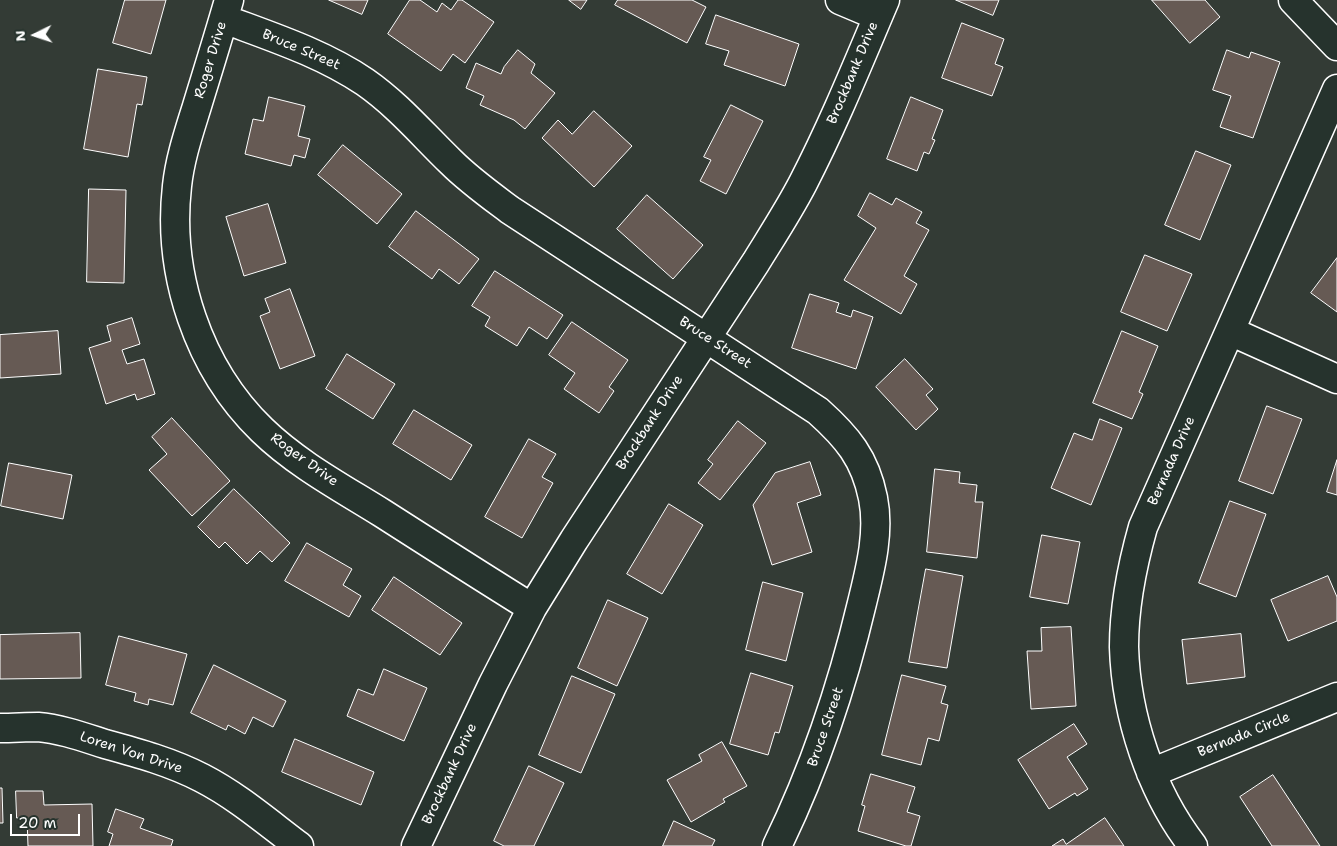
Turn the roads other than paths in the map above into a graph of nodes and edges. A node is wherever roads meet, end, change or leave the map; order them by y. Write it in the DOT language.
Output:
graph roads {
  1 [pos="840,0"];
  2 [pos="1293,0"];
  3 [pos="881,8"];
  4 [pos="226,9"];
  5 [pos="1337,46"];
  6 [pos="1337,89"];
  7 [pos="1230,331"];
  8 [pos="706,338"];
  9 [pos="1337,379"];
  10 [pos="532,608"];
  11 [pos="1337,696"];
  12 [pos="0,728"];
  13 [pos="1150,773"];
  14 [pos="298,846"];
  15 [pos="416,846"];
  16 [pos="777,846"];
  17 [pos="1193,846"];
  1 -- 3 [label="street"];
  2 -- 5 [label="street"];
  3 -- 8 [label="street, Brockbank Drive"];
  4 -- 8 [label="street, Bruce Street"];
  4 -- 10 [label="street, Roger Drive"];
  6 -- 7 [label="street, Bernada Drive"];
  7 -- 9 [label="street"];
  7 -- 13 [label="street, Bernada Drive"];
  8 -- 10 [label="street, Brockbank Drive"];
  8 -- 16 [label="street, Bruce Street"];
  10 -- 15 [label="street, Brockbank Drive"];
  11 -- 13 [label="street, Bernada Circle"];
  12 -- 14 [label="street, Loren Von Drive"];
  13 -- 17 [label="street, Bernada Drive"];
}
